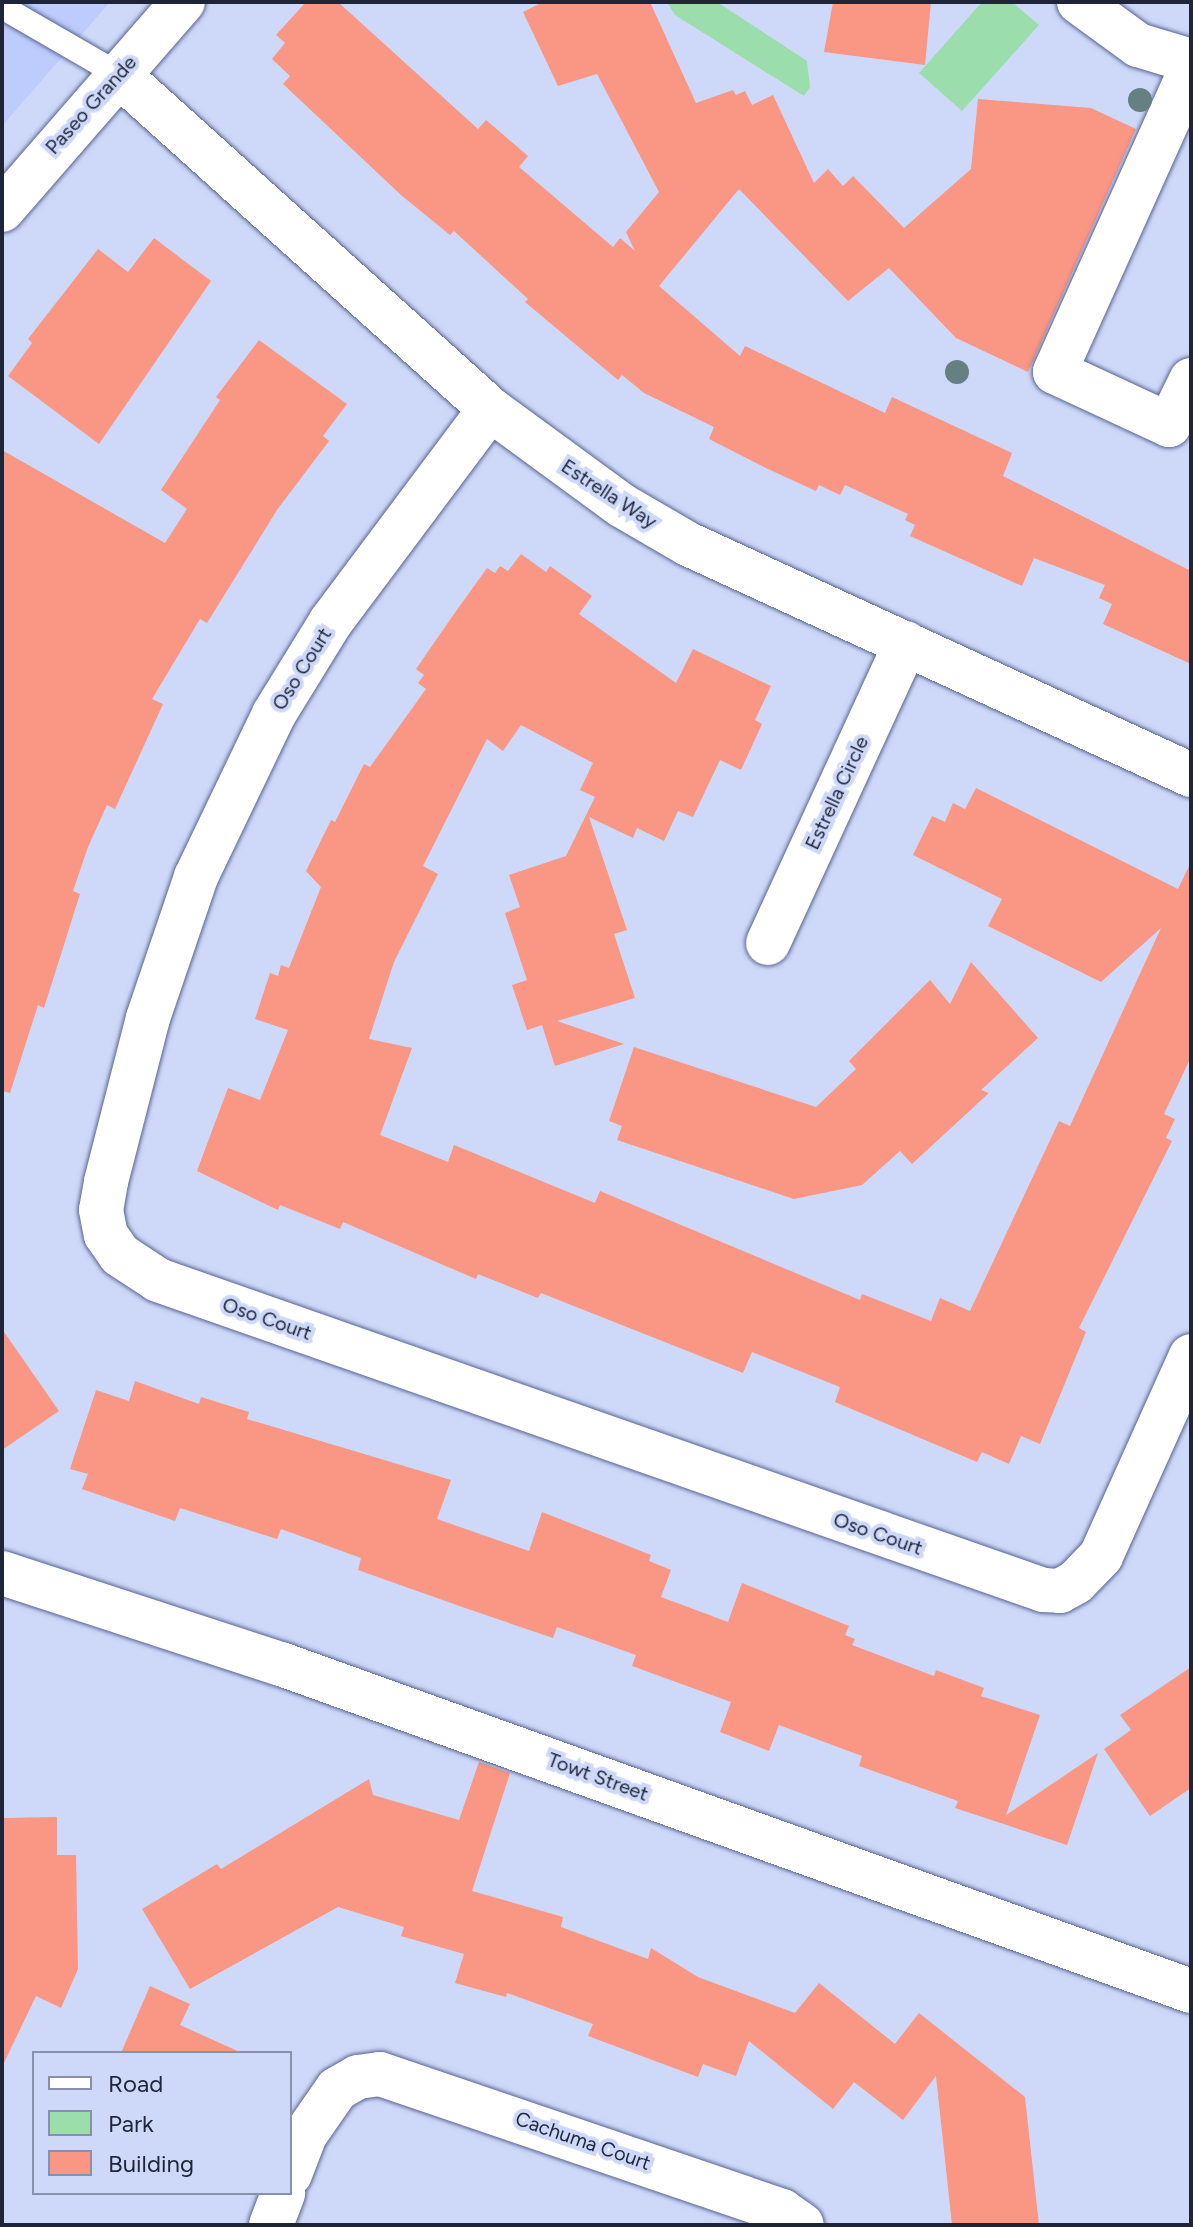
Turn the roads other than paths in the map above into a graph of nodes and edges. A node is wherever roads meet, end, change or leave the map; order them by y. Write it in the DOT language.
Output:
graph roads {
  1 [pos="183,2"];
  2 [pos="1079,2"];
  3 [pos="2,7"];
  4 [pos="1191,61"];
  5 [pos="1191,69"];
  6 [pos="118,74"];
  7 [pos="2,210"];
  8 [pos="1191,380"];
  9 [pos="490,409"];
  10 [pos="906,643"];
  11 [pos="1191,775"];
  12 [pos="768,943"];
  13 [pos="1191,1356"];
  14 [pos="2,1573"];
  15 [pos="1191,1991"];
  16 [pos="292,2170"];
  17 [pos="282,2195"];
  18 [pos="271,2225"];
  19 [pos="802,2225"];
  1 -- 6 [label="street, Paseo Grande"];
  2 -- 4 [label="street"];
  3 -- 6 [label="lane"];
  5 -- 8 [label="street"];
  6 -- 7 [label="street, Paseo Grande"];
  6 -- 9 [label="street, Estrella Way"];
  9 -- 10 [label="street, Estrella Way"];
  9 -- 13 [label="street, Oso Court"];
  10 -- 11 [label="street, Estrella Way"];
  10 -- 12 [label="street, Estrella Circle"];
  14 -- 15 [label="street, Towt Street"];
  16 -- 19 [label="street, Cachuma Court"];
  17 -- 18 [label="street"];
}
